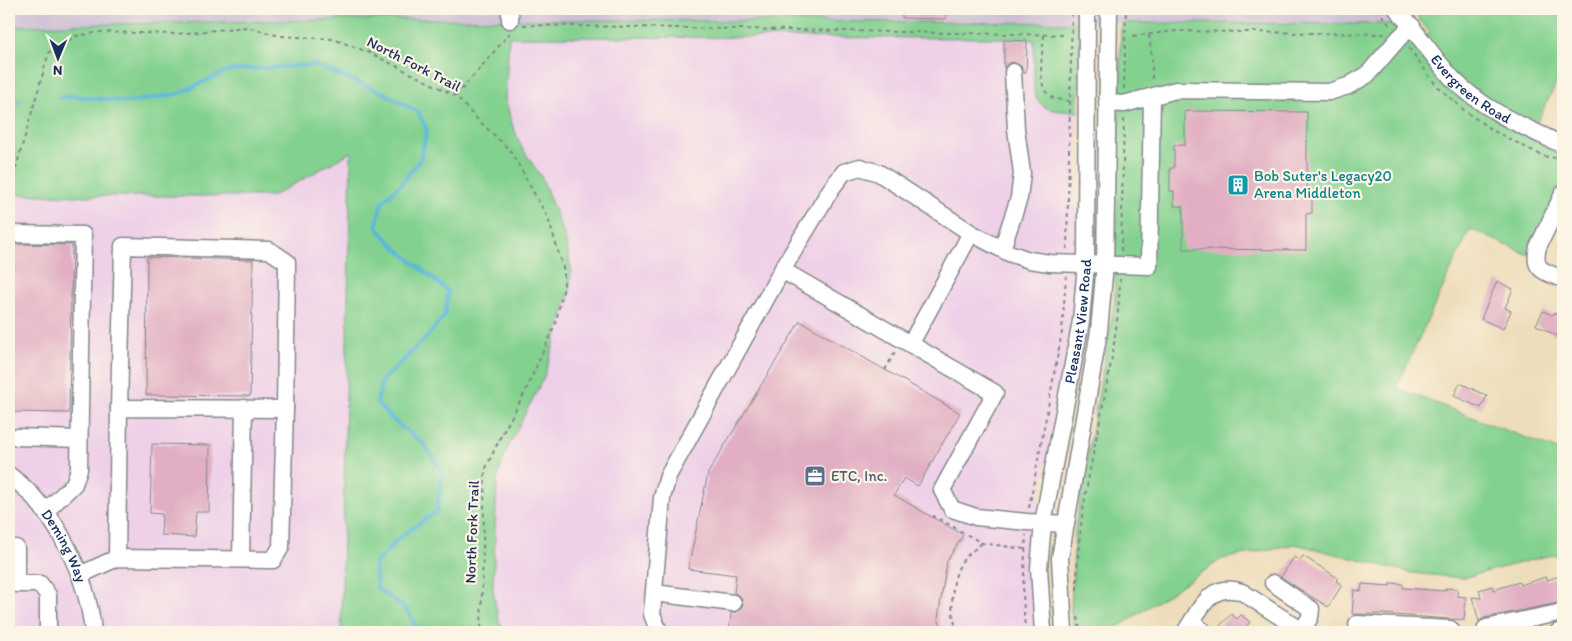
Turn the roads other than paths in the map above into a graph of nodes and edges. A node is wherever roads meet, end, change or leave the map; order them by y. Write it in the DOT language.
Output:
graph roads {
  1 [pos="1087,9"];
  2 [pos="1109,9"];
  3 [pos="1397,9"];
  4 [pos="1412,26"];
  5 [pos="1014,72"];
  6 [pos="1152,97"];
  7 [pos="1108,103"];
  8 [pos="1563,145"];
  9 [pos="1563,194"];
  10 [pos="971,232"];
  11 [pos="9,234"];
  12 [pos="1002,249"];
  13 [pos="1086,264"];
  14 [pos="1105,264"];
  15 [pos="782,270"];
  16 [pos="1563,279"];
  17 [pos="907,341"];
  18 [pos="119,408"];
  19 [pos="244,408"];
  20 [pos="285,409"];
  21 [pos="17,437"];
  22 [pos="79,439"];
  23 [pos="9,475"];
  24 [pos="45,512"];
  25 [pos="1035,523"];
  26 [pos="1066,524"];
  27 [pos="9,548"];
  28 [pos="117,558"];
  29 [pos="241,559"];
  30 [pos="80,575"];
  31 [pos="1273,583"];
  32 [pos="654,593"];
  33 [pos="733,603"];
  34 [pos="1563,612"];
  35 [pos="1357,624"];
  36 [pos="1486,628"];
  37 [pos="1194,629"];
  38 [pos="1563,631"];
  39 [pos="48,632"];
  40 [pos="93,632"];
  41 [pos="659,632"];
  42 [pos="1043,632"];
  43 [pos="1064,632"];
  44 [pos="1303,632"];
  45 [pos="1452,632"];
  46 [pos="1558,632"];
  1 -- 13 [label="street, Pleasant View Road"];
  2 -- 7 [label="street, Pleasant View Road"];
  3 -- 4 [label="street, Evergreen Road"];
  4 -- 6 [label="street"];
  4 -- 8 [label="street, Evergreen Road"];
  5 -- 12 [label="street"];
  6 -- 7 [label="street"];
  6 -- 14 [label="street"];
  7 -- 14 [label="street, Pleasant View Road"];
  9 -- 16 [label="street"];
  10 -- 12 [label="street"];
  10 -- 15 [label="street"];
  10 -- 17 [label="street"];
  11 -- 22 [label="street"];
  12 -- 13 [label="street"];
  13 -- 14 [label="street"];
  13 -- 25 [label="street, Pleasant View Road"];
  14 -- 26 [label="street, Pleasant View Road"];
  15 -- 17 [label="street"];
  15 -- 32 [label="street"];
  17 -- 25 [label="street"];
  18 -- 19 [label="street"];
  18 -- 20 [label="street"];
  18 -- 28 [label="street"];
  19 -- 20 [label="street"];
  19 -- 29 [label="street"];
  20 -- 29 [label="street"];
  21 -- 22 [label="street"];
  22 -- 24 [label="street"];
  23 -- 24 [label="street, Deming Way"];
  24 -- 30 [label="street, Deming Way"];
  25 -- 26 [label="street"];
  25 -- 42 [label="street, Pleasant View Road"];
  26 -- 43 [label="street, Pleasant View Road"];
  27 -- 39 [label="street"];
  28 -- 29 [label="street"];
  28 -- 30 [label="street"];
  30 -- 40 [label="street, Deming Way"];
  31 -- 44 [label="street"];
  32 -- 33 [label="street"];
  32 -- 41 [label="street"];
  34 -- 36 [label="street"];
  35 -- 45 [label="street"];
  37 -- 44 [label="street"];
  38 -- 46 [label="street"];
}
